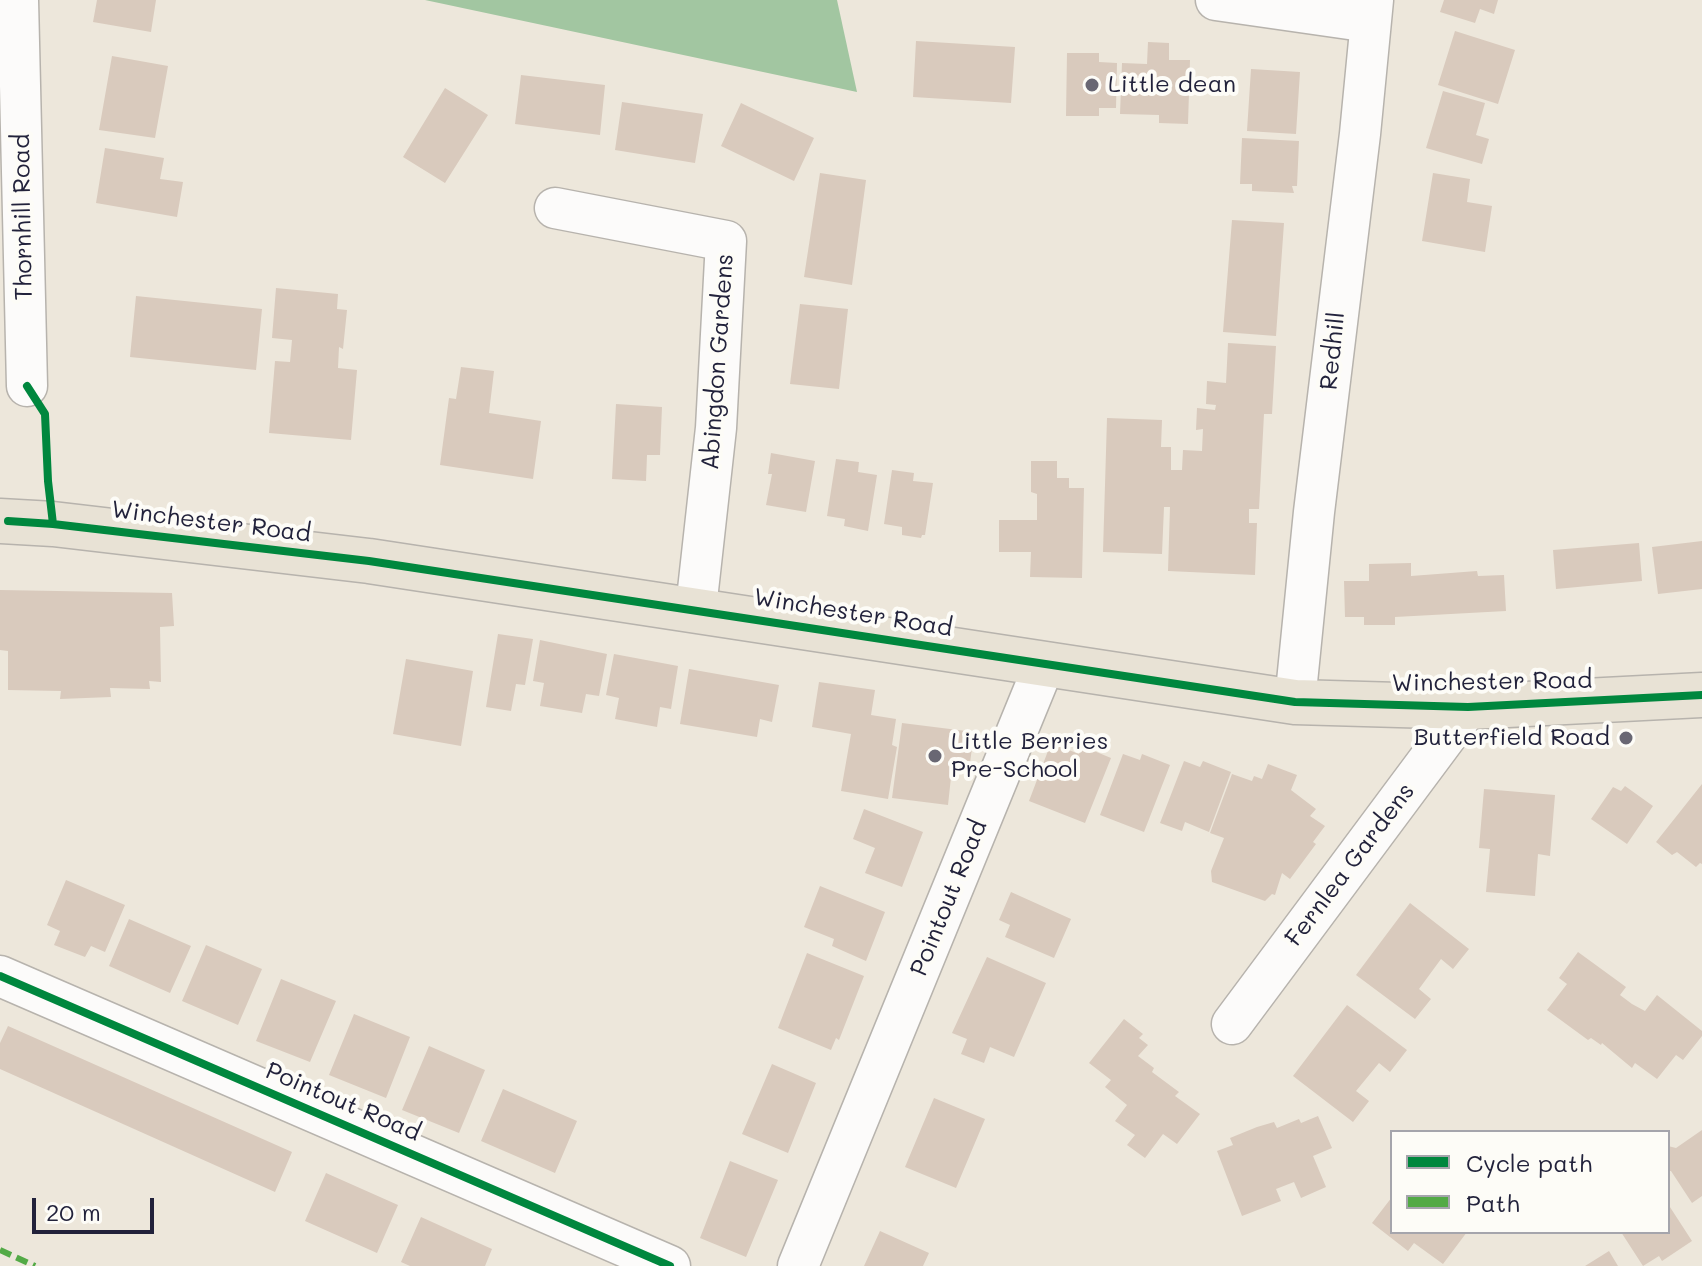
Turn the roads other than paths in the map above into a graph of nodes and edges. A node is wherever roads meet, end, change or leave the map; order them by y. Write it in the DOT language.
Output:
graph roads {
  1 [pos="18,0"];
  2 [pos="1216,0"];
  3 [pos="1371,11"];
  4 [pos="555,208"];
  5 [pos="27,386"];
  6 [pos="0,521"];
  7 [pos="696,608"];
  8 [pos="1045,663"];
  9 [pos="1702,695"];
  10 [pos="1295,702"];
  11 [pos="1468,707"];
  12 [pos="0,976"];
  13 [pos="1232,1024"];
  14 [pos="670,1266"];
  15 [pos="798,1266"];
  1 -- 5 [label="street, Thornhill Road"];
  2 -- 3 [label="street"];
  3 -- 10 [label="street, Redhill"];
  4 -- 7 [label="street, Abingdon Gardens"];
  6 -- 7 [label="main road, Winchester Road"];
  7 -- 8 [label="main road, Winchester Road"];
  8 -- 10 [label="main road, Winchester Road"];
  8 -- 15 [label="street, Pointout Road"];
  9 -- 11 [label="main road, Winchester Road"];
  10 -- 11 [label="main road, Winchester Road"];
  11 -- 13 [label="street, Fernlea Gardens"];
  12 -- 14 [label="street, Pointout Road"];
}
